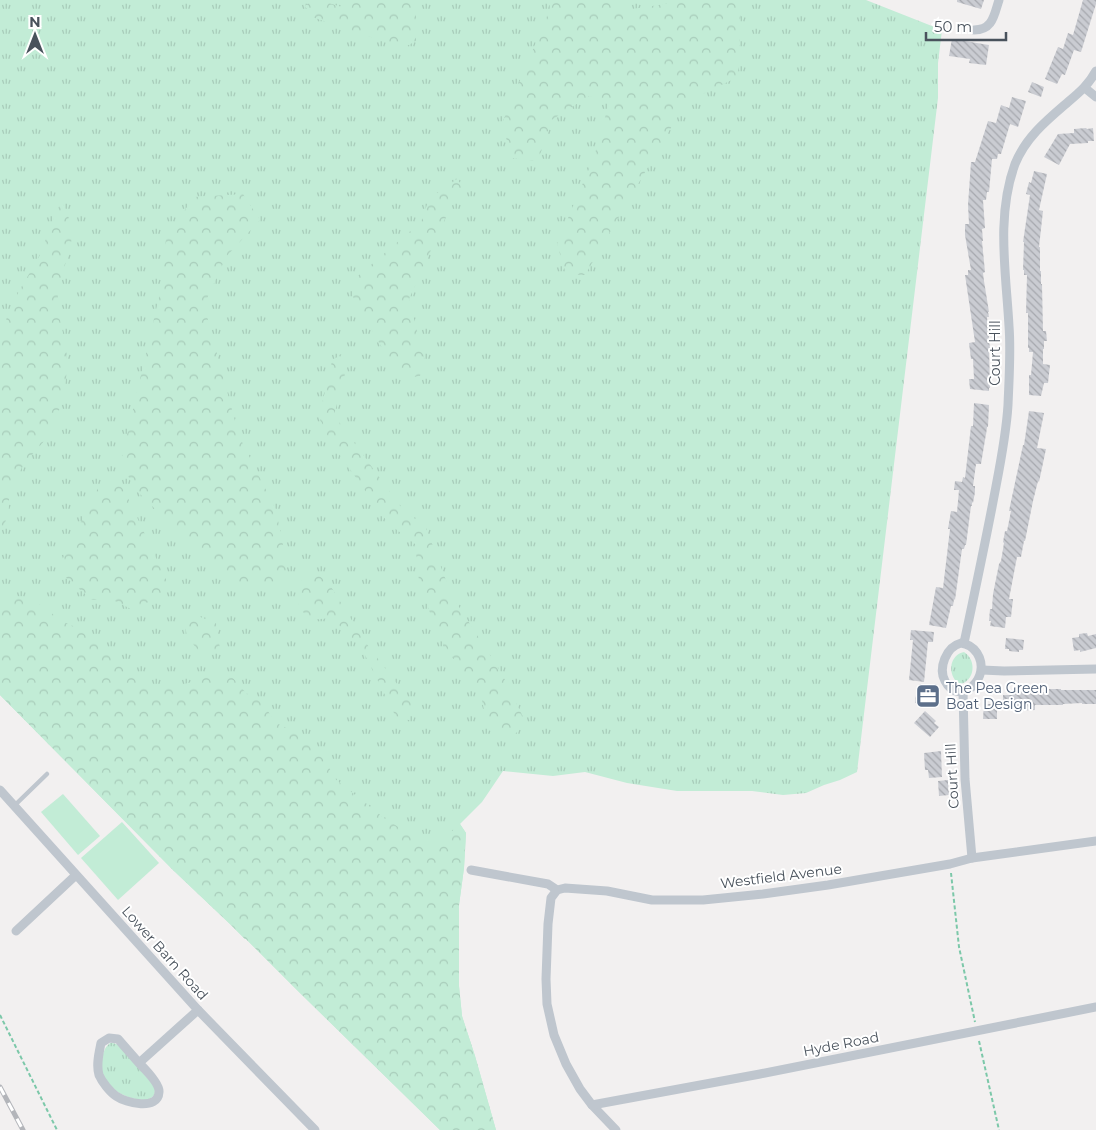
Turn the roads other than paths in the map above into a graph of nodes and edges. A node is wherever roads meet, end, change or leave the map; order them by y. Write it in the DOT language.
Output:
graph roads {
  1 [pos="999,0"];
  2 [pos="974,30"];
  3 [pos="1096,71"];
  4 [pos="1084,88"];
  5 [pos="1096,97"];
  6 [pos="964,643"];
  7 [pos="1096,669"];
  8 [pos="982,670"];
  9 [pos="963,691"];
  10 [pos="47,774"];
  11 [pos="0,790"];
  12 [pos="14,806"];
  13 [pos="1096,841"];
  14 [pos="972,858"];
  15 [pos="471,870"];
  16 [pos="76,876"];
  17 [pos="557,890"];
  18 [pos="16,931"];
  19 [pos="1096,1007"];
  20 [pos="198,1010"];
  21 [pos="140,1063"];
  22 [pos="592,1105"];
  23 [pos="315,1130"];
  24 [pos="616,1130"];
  1 -- 2 [label="street"];
  3 -- 4 [label="street, Court Hill"];
  4 -- 5 [label="street"];
  4 -- 6 [label="street, Court Hill"];
  6 -- 8 [label="street"];
  6 -- 9 [label="street"];
  7 -- 8 [label="street"];
  8 -- 9 [label="street"];
  9 -- 14 [label="street, Court Hill"];
  10 -- 12 [label="lane"];
  11 -- 12 [label="street, Lower Barn Road"];
  12 -- 16 [label="street, Lower Barn Road"];
  13 -- 14 [label="street, Westfield Avenue"];
  14 -- 17 [label="street, Westfield Avenue"];
  15 -- 17 [label="street, Westfield Avenue"];
  16 -- 18 [label="street"];
  16 -- 20 [label="street, Lower Barn Road"];
  17 -- 22 [label="street"];
  19 -- 22 [label="street, Hyde Road"];
  20 -- 21 [label="street"];
  20 -- 23 [label="street, Lower Barn Road"];
  21 -- 21 [label="street"];
  22 -- 24 [label="street"];
}
